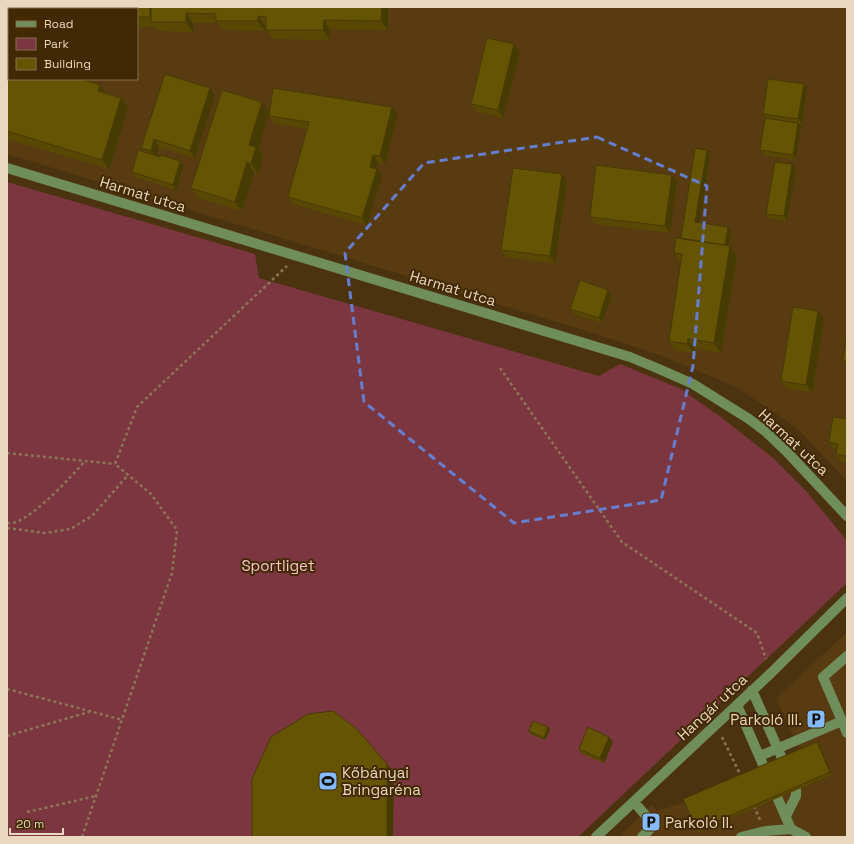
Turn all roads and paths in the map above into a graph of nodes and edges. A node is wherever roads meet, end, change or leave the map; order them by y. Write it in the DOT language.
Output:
graph roads {
  1 [pos="7,168"];
  2 [pos="297,257"];
  3 [pos="500,368"];
  4 [pos="7,453"];
  5 [pos="85,461"];
  6 [pos="115,464"];
  7 [pos="128,475"];
  8 [pos="847,516"];
  9 [pos="7,523"];
  10 [pos="7,528"];
  11 [pos="847,598"];
  12 [pos="847,656"];
  13 [pos="771,673"];
  14 [pos="7,689"];
  15 [pos="752,690"];
  16 [pos="737,705"];
  17 [pos="90,711"];
  18 [pos="123,720"];
  19 [pos="842,721"];
  20 [pos="716,724"];
  21 [pos="847,733"];
  22 [pos="7,736"];
  23 [pos="778,749"];
  24 [pos="760,756"];
  25 [pos="741,778"];
  26 [pos="96,796"];
  27 [pos="634,802"];
  28 [pos="752,802"];
  29 [pos="27,812"];
  30 [pos="786,816"];
  31 [pos="791,829"];
  32 [pos="766,831"];
  33 [pos="82,837"];
  34 [pos="596,837"];
  35 [pos="642,837"];
  36 [pos="741,837"];
  37 [pos="806,837"];
  1 -- 2 [label="street, Harmat utca"];
  2 -- 6 [label="path"];
  2 -- 8 [label="street, Harmat utca"];
  3 -- 13 [label="path"];
  4 -- 5 [label="path"];
  5 -- 6 [label="path"];
  5 -- 9 [label="path"];
  6 -- 7 [label="path"];
  7 -- 10 [label="path"];
  7 -- 18 [label="path"];
  11 -- 13 [label="street, Hangár utca"];
  12 -- 19 [label="street"];
  13 -- 15 [label="street, Hangár utca"];
  14 -- 17 [label="path"];
  15 -- 16 [label="street, Hangár utca"];
  15 -- 23 [label="street"];
  16 -- 20 [label="street, Hangár utca"];
  16 -- 24 [label="street"];
  17 -- 18 [label="path"];
  17 -- 22 [label="path"];
  18 -- 26 [label="path"];
  19 -- 21 [label="street"];
  19 -- 23 [label="street"];
  20 -- 25 [label="path"];
  20 -- 27 [label="street, Hangár utca"];
  23 -- 24 [label="street"];
  23 -- 30 [label="street"];
  24 -- 30 [label="street"];
  26 -- 29 [label="path"];
  26 -- 33 [label="path"];
  27 -- 34 [label="street, Hangár utca"];
  27 -- 35 [label="street"];
  28 -- 32 [label="path"];
  30 -- 31 [label="street"];
  31 -- 32 [label="street"];
  31 -- 37 [label="street"];
  32 -- 36 [label="street"];
}
